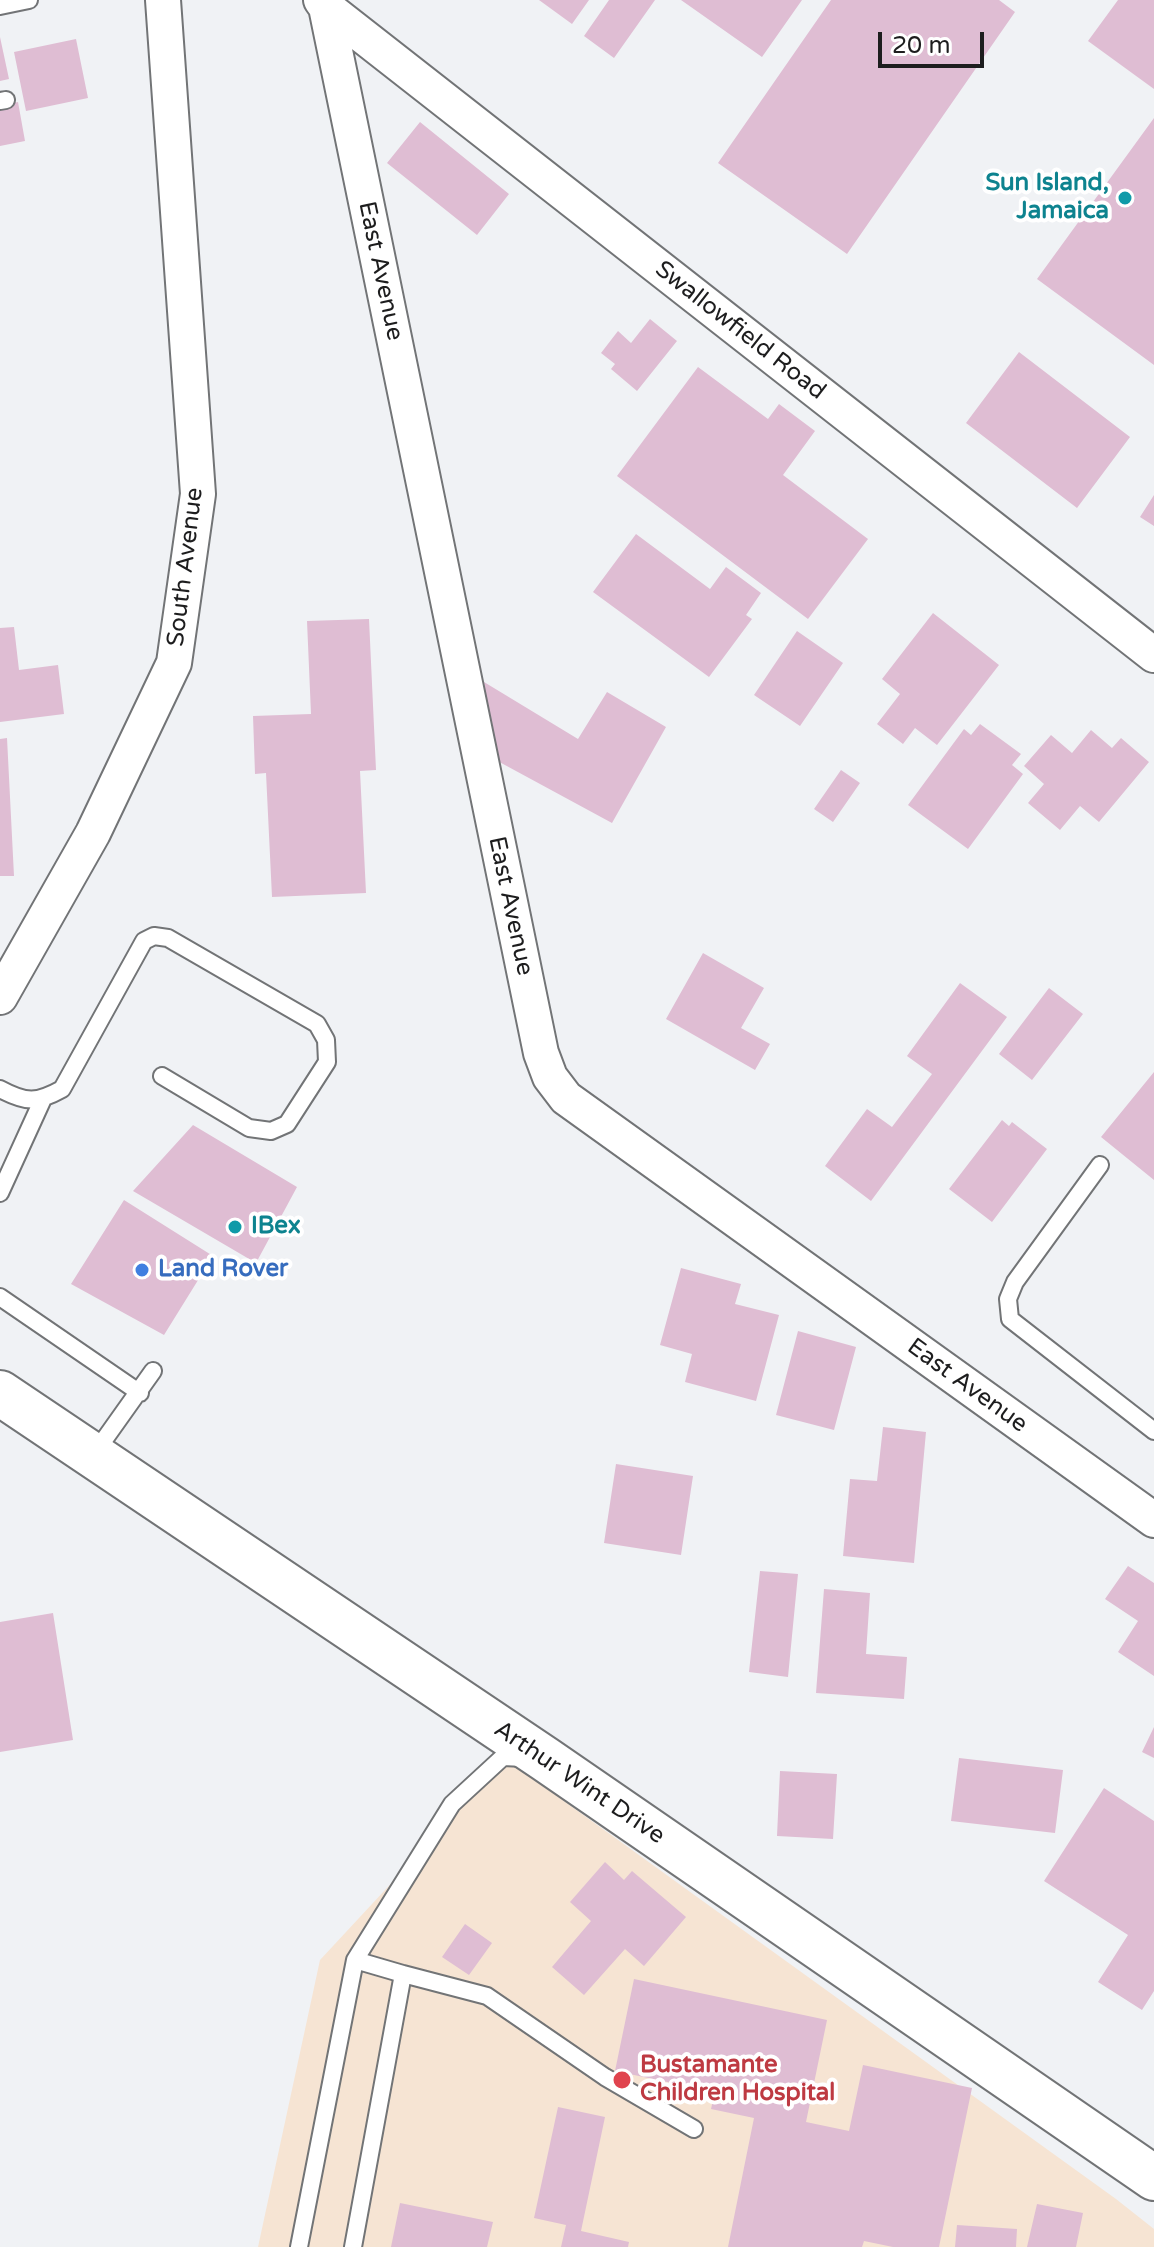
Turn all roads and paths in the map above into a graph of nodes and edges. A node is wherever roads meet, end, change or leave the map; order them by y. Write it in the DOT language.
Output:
graph roads {
  1 [pos="29,0"];
  2 [pos="163,0"];
  3 [pos="324,4"];
  4 [pos="0,6"];
  5 [pos="1154,655"];
  6 [pos="0,997"];
  7 [pos="162,1076"];
  8 [pos="0,1089"];
  9 [pos="42,1101"];
  10 [pos="1100,1165"];
  11 [pos="0,1193"];
  12 [pos="0,1297"];
  13 [pos="153,1371"];
  14 [pos="0,1393"];
  15 [pos="140,1393"];
  16 [pos="1154,1431"];
  17 [pos="93,1455"];
  18 [pos="1154,1520"];
  19 [pos="545,1759"];
  20 [pos="355,1960"];
  21 [pos="403,1974"];
  22 [pos="694,2129"];
  23 [pos="1154,2178"];
  24 [pos="299,2247"];
  25 [pos="353,2247"];
  1 -- 4 [label="lane"];
  2 -- 6 [label="street, South Avenue"];
  3 -- 5 [label="street, Swallowfield Road"];
  3 -- 18 [label="street, East Avenue"];
  7 -- 9 [label="lane"];
  8 -- 9 [label="lane"];
  9 -- 11 [label="lane"];
  10 -- 16 [label="lane"];
  12 -- 15 [label="lane"];
  13 -- 15 [label="lane"];
  14 -- 17 [label="main road, Arthur Wint Drive"];
  15 -- 17 [label="lane"];
  17 -- 19 [label="main road, Arthur Wint Drive"];
  19 -- 20 [label="lane"];
  19 -- 23 [label="main road, Arthur Wint Drive"];
  20 -- 21 [label="lane"];
  20 -- 24 [label="lane"];
  21 -- 22 [label="lane"];
  21 -- 25 [label="lane"];
}
